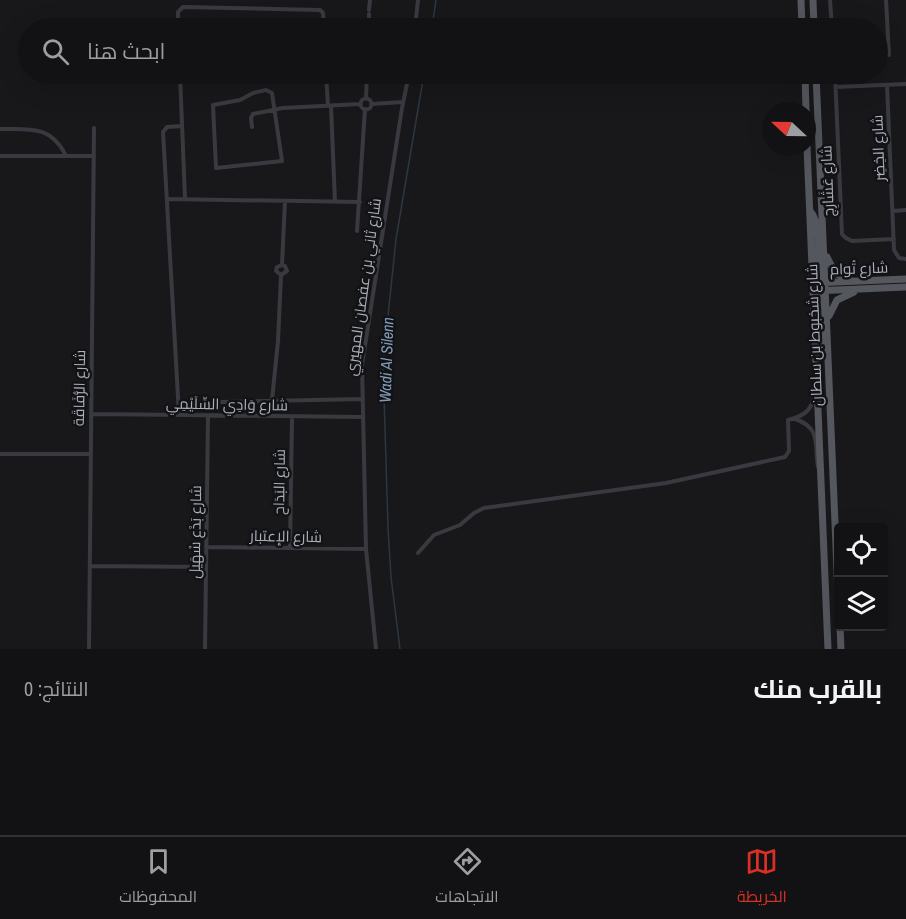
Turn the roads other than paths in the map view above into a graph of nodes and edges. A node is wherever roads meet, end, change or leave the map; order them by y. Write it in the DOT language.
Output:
graph roads {
  1 [pos="370,0"];
  2 [pos="418,0"];
  3 [pos="801,0"];
  4 [pos="813,0"];
  5 [pos="830,0"];
  6 [pos="886,0"];
  7 [pos="178,18"];
  8 [pos="323,18"];
  9 [pos="369,18"];
  10 [pos="416,18"];
  11 [pos="802,18"];
  12 [pos="814,18"];
  13 [pos="831,18"];
  14 [pos="887,18"];
  15 [pos="888,37"];
  16 [pos="889,55"];
  17 [pos="180,84"];
  18 [pos="327,84"];
  19 [pos="367,84"];
  20 [pos="407,84"];
  21 [pos="805,84"];
  22 [pos="816,84"];
  23 [pos="836,84"];
  24 [pos="906,84"];
  25 [pos="887,85"];
  26 [pos="836,87"];
  27 [pos="366,98"];
  28 [pos="403,102"];
  29 [pos="806,102"];
  30 [pos="360,104"];
  31 [pos="371,104"];
  32 [pos="329,106"];
  33 [pos="275,109"];
  34 [pos="365,110"];
  35 [pos="182,126"];
  36 [pos="252,127"];
  37 [pos="94,128"];
  38 [pos="0,129"];
  39 [pos="0,156"];
  40 [pos="66,156"];
  41 [pos="94,156"];
  42 [pos="807,156"];
  43 [pos="167,199"];
  44 [pos="185,199"];
  45 [pos="285,201"];
  46 [pos="335,202"];
  47 [pos="360,202"];
  48 [pos="906,210"];
  49 [pos="893,211"];
  50 [pos="357,231"];
  51 [pos="894,239"];
  52 [pos="823,245"];
  53 [pos="906,260"];
  54 [pos="906,279"];
  55 [pos="866,282"];
  56 [pos="819,287"];
  57 [pos="906,288"];
  58 [pos="842,290"];
  59 [pos="862,290"];
  60 [pos="827,324"];
  61 [pos="816,363"];
  62 [pos="828,364"];
  63 [pos="362,399"];
  64 [pos="272,400"];
  65 [pos="178,403"];
  66 [pos="91,414"];
  67 [pos="179,415"];
  68 [pos="208,416"];
  69 [pos="292,417"];
  70 [pos="363,417"];
  71 [pos="795,418"];
  72 [pos="0,454"];
  73 [pos="90,454"];
  74 [pos="821,476"];
  75 [pos="206,547"];
  76 [pos="290,548"];
  77 [pos="366,549"];
  78 [pos="418,553"];
  79 [pos="90,566"];
  80 [pos="206,567"];
  81 [pos="837,577"];
  82 [pos="840,631"];
  83 [pos="89,649"];
  84 [pos="206,649"];
  85 [pos="376,649"];
  86 [pos="828,649"];
  87 [pos="841,649"];
  1 -- 9 [label="street"];
  2 -- 10 [label="street"];
  3 -- 11 [label="main road"];
  4 -- 12 [label="main road"];
  5 -- 13 [label="street"];
  6 -- 14 [label="street"];
  7 -- 8 [label="street"];
  15 -- 16 [label="street"];
  17 -- 35 [label="street"];
  18 -- 32 [label="street"];
  19 -- 27 [label="street"];
  20 -- 28 [label="street, شارع ثاني بن عفصان المهيري"];
  21 -- 29 [label="main road"];
  22 -- 52 [label="main road, شارع شخبوط بن سلطان"];
  23 -- 26 [label="street, شارع عَشَارِج"];
  24 -- 25 [label="street"];
  25 -- 26 [label="street"];
  25 -- 49 [label="street, شارع الخِضِر"];
  26 -- 51 [label="street, شارع عَشَارِج"];
  27 -- 30 [label="street"];
  27 -- 31 [label="street"];
  28 -- 31 [label="street"];
  28 -- 63 [label="street, شارع ثاني بن عفصان المهيري"];
  30 -- 32 [label="street"];
  30 -- 34 [label="street"];
  31 -- 34 [label="street"];
  32 -- 33 [label="street"];
  32 -- 46 [label="street"];
  33 -- 33 [label="street"];
  33 -- 36 [label="street"];
  34 -- 47 [label="street"];
  35 -- 43 [label="street"];
  35 -- 44 [label="street"];
  37 -- 41 [label="street, شارع الرُّفَاقَة"];
  38 -- 40 [label="street"];
  39 -- 40 [label="street"];
  40 -- 41 [label="street"];
  41 -- 66 [label="street, شارع الرُّفَاقَة"];
  42 -- 56 [label="main road, شارع شخبوط بن سلطان"];
  43 -- 44 [label="street"];
  43 -- 65 [label="street"];
  44 -- 45 [label="street"];
  45 -- 46 [label="street"];
  45 -- 64 [label="street"];
  46 -- 47 [label="street"];
  47 -- 50 [label="street"];
  48 -- 49 [label="street"];
  49 -- 51 [label="street, شارع الخِضِر"];
  51 -- 53 [label="street, شارع الخِضِر"];
  52 -- 55 [label="main road"];
  52 -- 56 [label="main road, شارع شخبوط بن سلطان"];
  54 -- 55 [label="main road, شارع تُوام"];
  55 -- 56 [label="main road, شارع تُوام"];
  55 -- 58 [label="main road"];
  56 -- 58 [label="main road, شارع تُوام"];
  56 -- 60 [label="main road, شارع شخبوط بن سلطان"];
  56 -- 61 [label="main road, شارع شخبوط بن سلطان"];
  56 -- 62 [label="main road"];
  57 -- 59 [label="main road, شارع تُوام"];
  58 -- 59 [label="main road, شارع تُوام"];
  59 -- 60 [label="main road"];
  60 -- 62 [label="main road, شارع شخبوط بن سلطان"];
  61 -- 71 [label="street"];
  61 -- 74 [label="main road, شارع شخبوط بن سلطان"];
  62 -- 81 [label="main road, شارع شخبوط بن سلطان"];
  63 -- 64 [label="street"];
  63 -- 70 [label="street, شارع ثاني بن عفصان المهيري"];
  64 -- 65 [label="street"];
  65 -- 67 [label="street"];
  66 -- 67 [label="street, شارع وَادِي السِّلَيْمِي"];
  66 -- 73 [label="street, شارع الرُّفَاقَة"];
  67 -- 68 [label="street, شارع وَادِي السِّلَيْمِي"];
  68 -- 69 [label="street, شارع وَادِي السِّلَيْمِي"];
  68 -- 75 [label="street, شارع بَدْع سْهَيل"];
  69 -- 70 [label="street, شارع وَادِي السِّلَيْمِي"];
  69 -- 76 [label="street, شارع البَدَاح"];
  70 -- 77 [label="street, شارع ثاني بن عفصان المهيري"];
  71 -- 74 [label="street"];
  71 -- 78 [label="street"];
  72 -- 73 [label="street"];
  73 -- 79 [label="street, شارع الرُّفَاقَة"];
  74 -- 86 [label="main road, شارع شخبوط بن سلطان"];
  75 -- 76 [label="street, شارع الإعتبار"];
  75 -- 80 [label="street, شارع بَدْع سْهَيل"];
  76 -- 77 [label="street, شارع الإعتبار"];
  77 -- 85 [label="street, شارع ثاني بن عفصان المهيري"];
  79 -- 80 [label="street"];
  79 -- 83 [label="street, شارع الرُّفَاقَة"];
  80 -- 84 [label="street, شارع بَدْع سْهَيل"];
  82 -- 87 [label="main road"];
}
